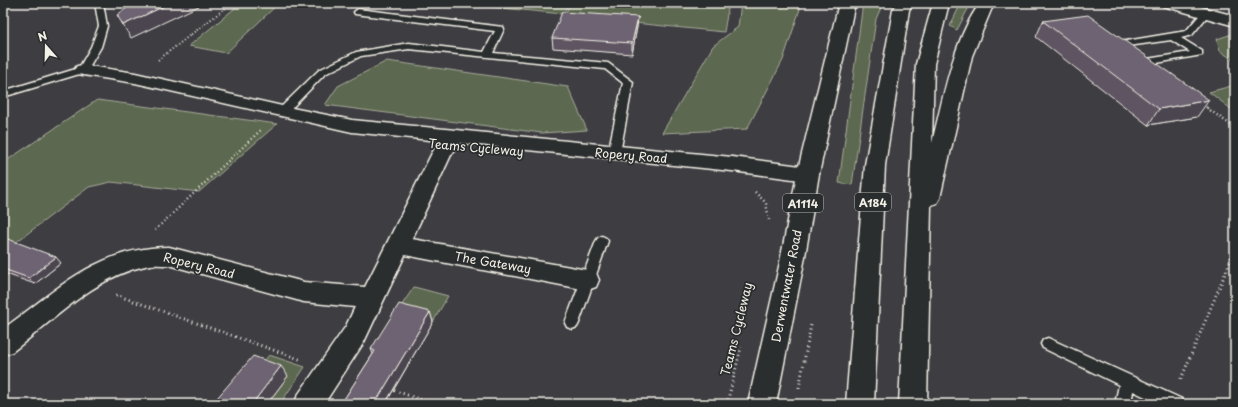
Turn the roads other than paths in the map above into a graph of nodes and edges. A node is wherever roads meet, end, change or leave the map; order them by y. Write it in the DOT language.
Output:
graph roads {
  1 [pos="99,3"];
  2 [pos="847,3"];
  3 [pos="905,3"];
  4 [pos="941,3"];
  5 [pos="988,3"];
  6 [pos="1170,3"];
  7 [pos="358,12"];
  8 [pos="1206,13"];
  9 [pos="1235,21"];
  10 [pos="1173,37"];
  11 [pos="487,55"];
  12 [pos="83,70"];
  13 [pos="3,94"];
  14 [pos="282,112"];
  15 [pos="454,137"];
  16 [pos="614,153"];
  17 [pos="808,174"];
  18 [pos="602,241"];
  19 [pos="399,245"];
  20 [pos="918,245"];
  21 [pos="587,280"];
  22 [pos="372,298"];
  23 [pos="572,323"];
  24 [pos="3,344"];
  25 [pos="1048,344"];
  26 [pos="1127,382"];
  27 [pos="1174,403"];
  28 [pos="308,404"];
  29 [pos="762,404"];
  30 [pos="860,404"];
  31 [pos="913,404"];
  32 [pos="1123,404"];
  1 -- 12 [label="lane"];
  2 -- 17 [label="main road, Derwentwater Road / A1114"];
  3 -- 30 [label="main road, A184"];
  4 -- 20 [label="main road"];
  5 -- 20 [label="main road"];
  6 -- 8 [label="main road"];
  7 -- 11 [label="lane"];
  8 -- 9 [label="main road"];
  8 -- 10 [label="lane"];
  10 -- 10 [label="lane"];
  11 -- 14 [label="lane"];
  11 -- 16 [label="lane"];
  12 -- 13 [label="lane"];
  12 -- 14 [label="main road, Ropery Road"];
  14 -- 15 [label="main road, Ropery Road"];
  15 -- 16 [label="main road, Ropery Road"];
  15 -- 19 [label="main road"];
  16 -- 17 [label="main road, Ropery Road"];
  17 -- 29 [label="main road, Derwentwater Road / A1114"];
  18 -- 21 [label="lane"];
  19 -- 21 [label="main road, The Gateway"];
  19 -- 22 [label="main road"];
  20 -- 31 [label="main road"];
  21 -- 23 [label="lane"];
  22 -- 24 [label="main road, Ropery Road"];
  22 -- 28 [label="main road"];
  25 -- 26 [label="lane"];
  26 -- 27 [label="lane"];
  26 -- 32 [label="lane"];
}
